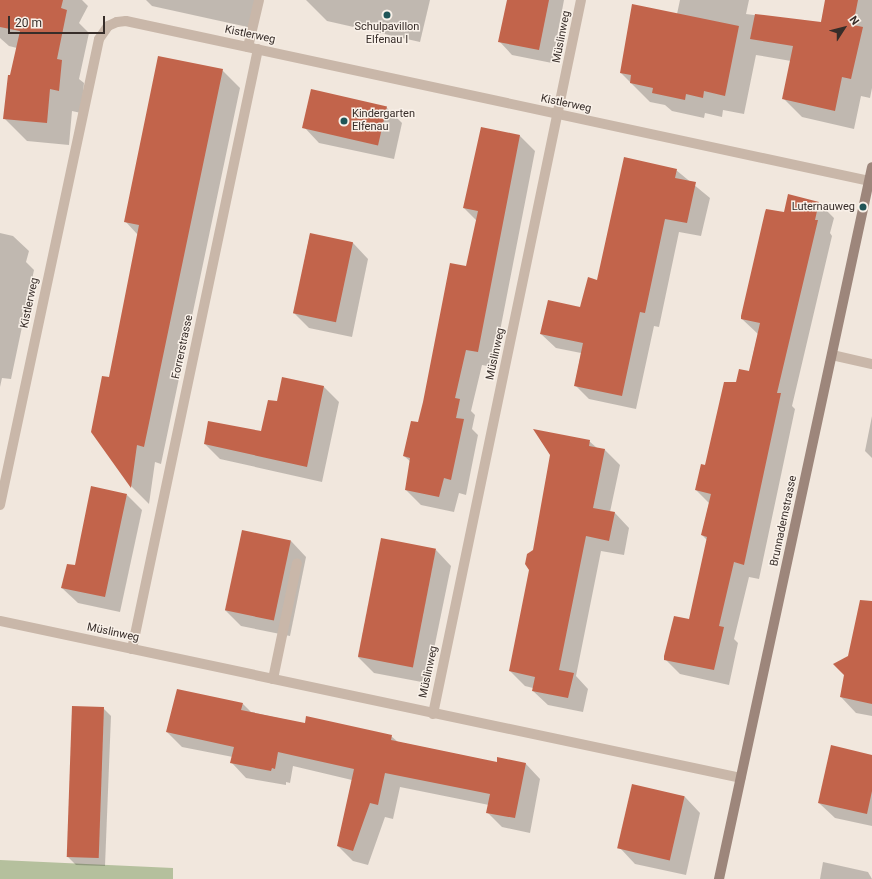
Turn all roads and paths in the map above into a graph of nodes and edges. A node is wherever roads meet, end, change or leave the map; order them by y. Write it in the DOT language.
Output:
graph roads {
  1 [pos="259,0"];
  2 [pos="581,0"];
  3 [pos="253,48"];
  4 [pos="558,114"];
  5 [pos="872,167"];
  6 [pos="869,181"];
  7 [pos="832,355"];
  8 [pos="872,364"];
  9 [pos="0,505"];
  10 [pos="297,563"];
  11 [pos="0,621"];
  12 [pos="132,649"];
  13 [pos="273,679"];
  14 [pos="433,714"];
  15 [pos="741,778"];
  16 [pos="719,879"];
  1 -- 3 [label="street, Forrerstrasse"];
  2 -- 4 [label="street, Müslinweg"];
  3 -- 4 [label="street, Kistlerweg"];
  3 -- 9 [label="street, Kistlerweg"];
  3 -- 12 [label="street, Forrerstrasse"];
  4 -- 6 [label="street, Kistlerweg"];
  4 -- 14 [label="street, Müslinweg"];
  5 -- 6 [label="street, Brunnadernstrasse"];
  6 -- 7 [label="street, Brunnadernstrasse"];
  7 -- 8 [label="street"];
  7 -- 15 [label="street, Brunnadernstrasse"];
  10 -- 13 [label="street"];
  11 -- 12 [label="street, Müslinweg"];
  12 -- 13 [label="street, Müslinweg"];
  13 -- 14 [label="street, Müslinweg"];
  14 -- 15 [label="street, Müslinweg"];
  15 -- 16 [label="street, Brunnadernstrasse"];
}
